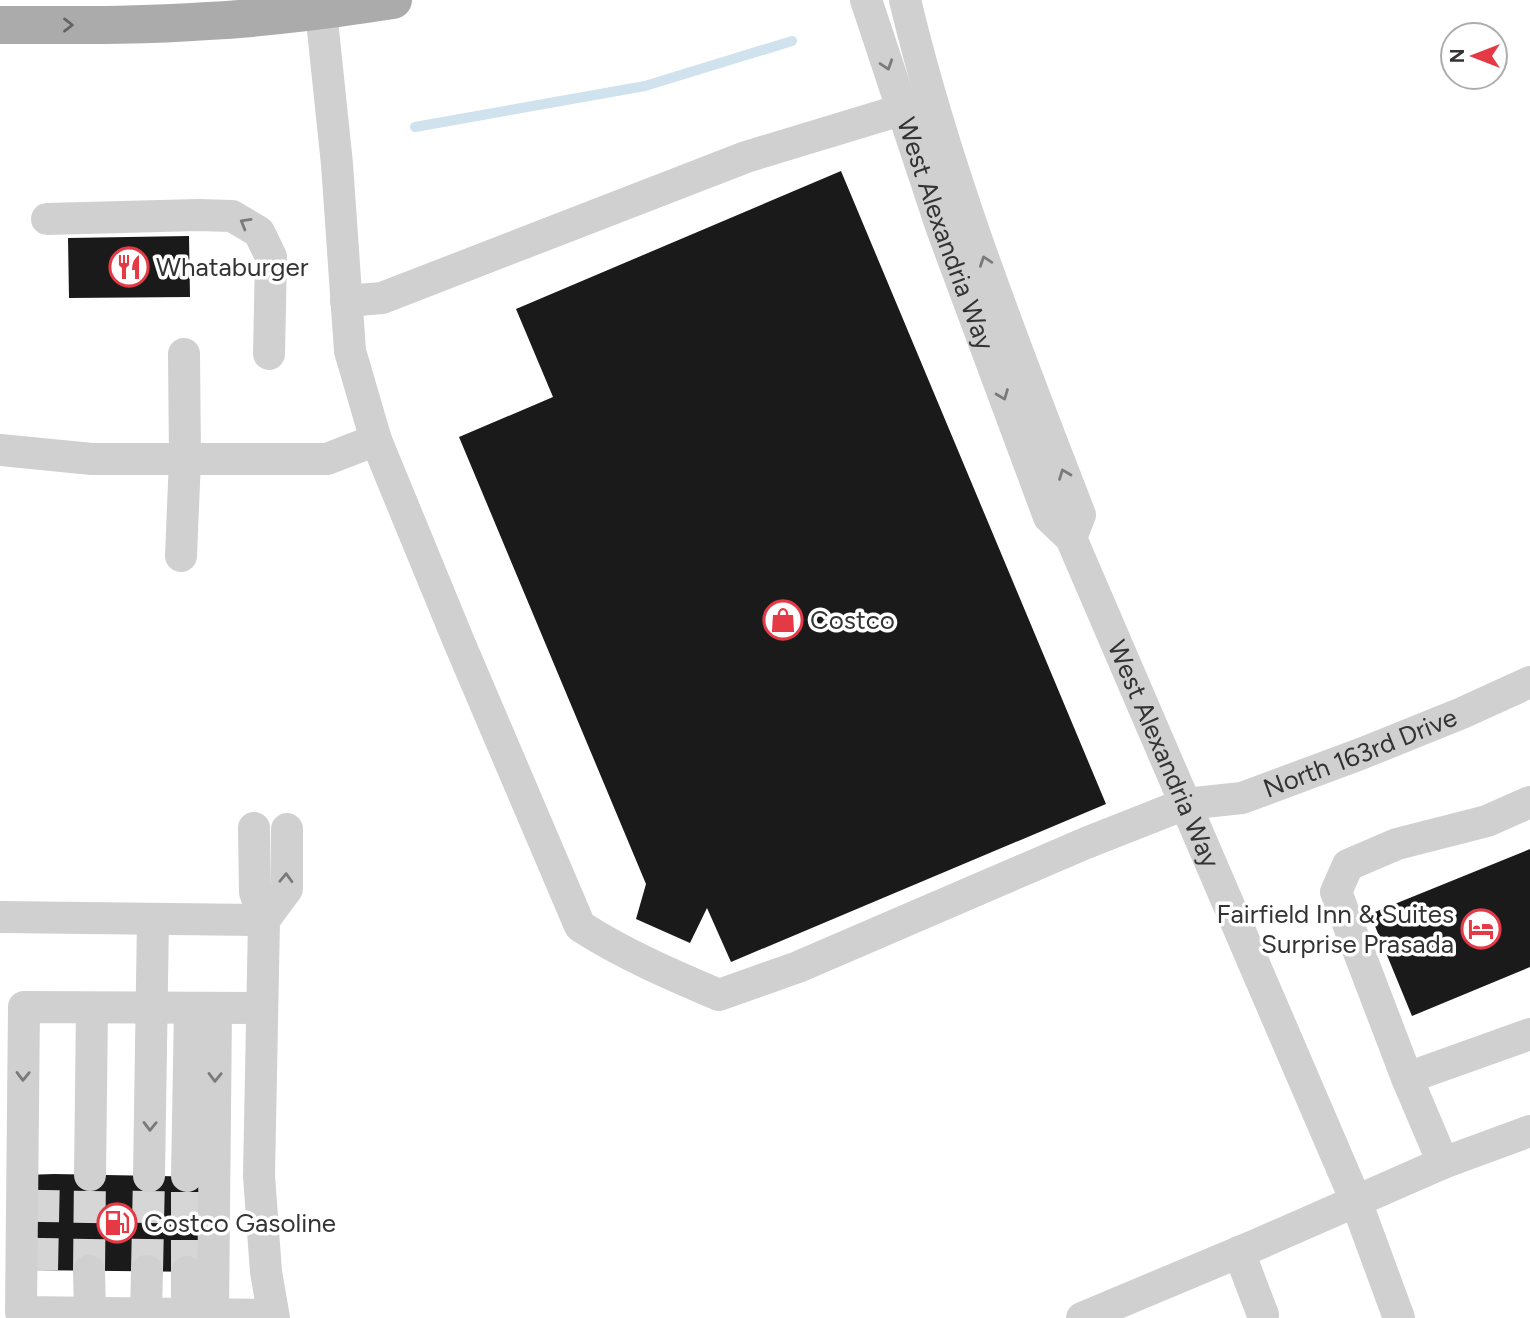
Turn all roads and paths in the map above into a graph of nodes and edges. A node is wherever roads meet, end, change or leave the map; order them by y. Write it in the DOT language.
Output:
graph roads {
  1 [pos="393,0"];
  2 [pos="866,0"];
  3 [pos="905,0"];
  4 [pos="321,11"];
  5 [pos="0,25"];
  6 [pos="901,110"];
  7 [pos="47,219"];
  8 [pos="346,301"];
  9 [pos="269,354"];
  10 [pos="184,355"];
  11 [pos="376,440"];
  12 [pos="0,450"];
  13 [pos="185,459"];
  14 [pos="1072,538"];
  15 [pos="181,556"];
  16 [pos="1530,682"];
  17 [pos="1530,802"];
  18 [pos="1185,804"];
  19 [pos="254,828"];
  20 [pos="287,829"];
  21 [pos="0,917"];
  22 [pos="153,919"];
  23 [pos="264,920"];
  24 [pos="46,1008"];
  25 [pos="92,1008"];
  26 [pos="262,1008"];
  27 [pos="153,1009"];
  28 [pos="203,1009"];
  29 [pos="1530,1034"];
  30 [pos="1406,1078"];
  31 [pos="1530,1131"];
  32 [pos="1443,1163"];
  33 [pos="44,1174"];
  34 [pos="90,1175"];
  35 [pos="149,1176"];
  36 [pos="187,1176"];
  37 [pos="1356,1201"];
  38 [pos="1239,1252"];
  39 [pos="42,1270"];
  40 [pos="89,1270"];
  41 [pos="147,1271"];
  42 [pos="187,1272"];
  43 [pos="41,1312"];
  44 [pos="90,1313"];
  45 [pos="146,1314"];
  46 [pos="200,1314"];
  47 [pos="1263,1315"];
  48 [pos="273,1317"];
  49 [pos="1082,1318"];
  50 [pos="1399,1318"];
  1 -- 4 [label="main road"];
  2 -- 6 [label="street, West Alexandria Way, one-way"];
  14 -- 3 [label="street, West Alexandria Way, one-way"];
  5 -- 4 [label="main road, one-way"];
  4 -- 8 [label="street, North 163rd Drive"];
  6 -- 8 [label="street"];
  6 -- 14 [label="street, West Alexandria Way, one-way"];
  9 -- 7 [label="street, one-way"];
  8 -- 11 [label="street, North 163rd Drive"];
  10 -- 13 [label="street"];
  11 -- 13 [label="street"];
  11 -- 18 [label="street, North 163rd Drive"];
  12 -- 13 [label="street"];
  13 -- 15 [label="street"];
  14 -- 18 [label="street, West Alexandria Way"];
  16 -- 18 [label="street, North 163rd Drive"];
  17 -- 30 [label="street"];
  18 -- 37 [label="street, West Alexandria Way"];
  19 -- 23 [label="street"];
  23 -- 20 [label="street, one-way"];
  21 -- 22 [label="street"];
  22 -- 23 [label="street"];
  22 -- 27 [label="street"];
  23 -- 26 [label="street"];
  24 -- 25 [label="street"];
  24 -- 33 [label="street"];
  24 -- 43 [label="street, one-way"];
  25 -- 27 [label="street"];
  25 -- 34 [label="street"];
  26 -- 28 [label="street"];
  26 -- 48 [label="street"];
  27 -- 28 [label="street"];
  27 -- 35 [label="street, one-way"];
  28 -- 36 [label="street"];
  28 -- 46 [label="street, one-way"];
  29 -- 30 [label="street"];
  30 -- 32 [label="street"];
  31 -- 32 [label="street"];
  32 -- 37 [label="street"];
  37 -- 38 [label="street"];
  37 -- 50 [label="street, West Alexandria Way"];
  38 -- 47 [label="street"];
  38 -- 49 [label="street"];
  39 -- 43 [label="street"];
  40 -- 44 [label="street"];
  41 -- 45 [label="street"];
  42 -- 46 [label="street"];
  43 -- 44 [label="street"];
  44 -- 45 [label="street"];
  45 -- 46 [label="street"];
  46 -- 48 [label="street"];
}
